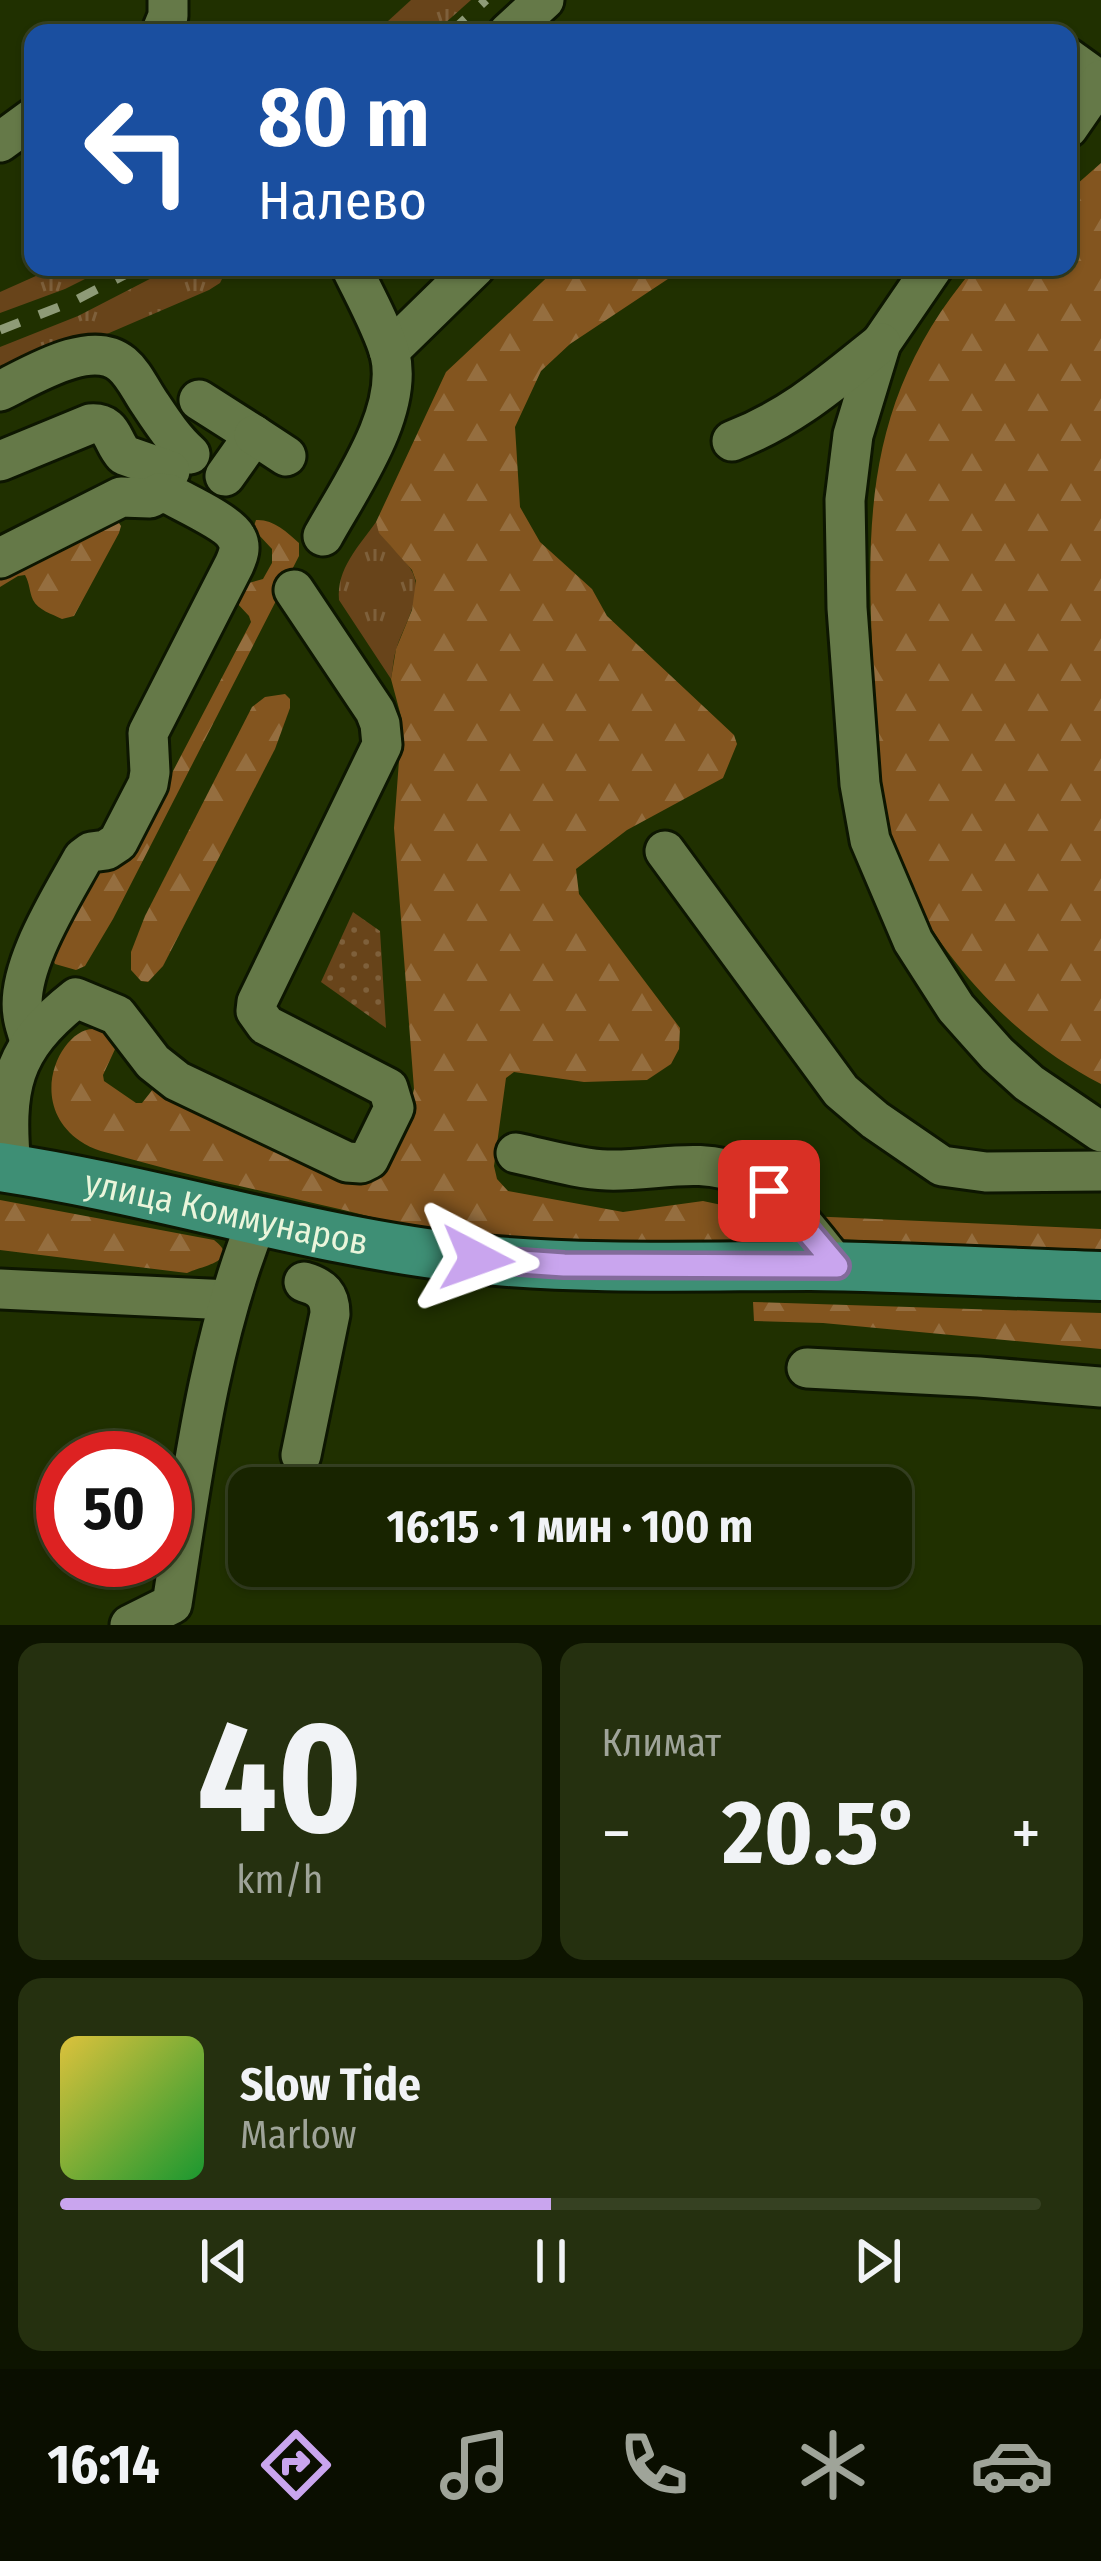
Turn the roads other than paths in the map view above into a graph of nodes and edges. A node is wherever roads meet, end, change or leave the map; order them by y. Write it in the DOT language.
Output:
graph roads {
  1 [pos="544,0"];
  2 [pos="518,24"];
  3 [pos="1100,80"];
  4 [pos="1077,114"];
  5 [pos="355,276"];
  6 [pos="466,276"];
  7 [pos="927,276"];
  8 [pos="881,343"];
  9 [pos="389,351"];
  10 [pos="0,391"];
  11 [pos="199,400"];
  12 [pos="732,441"];
  13 [pos="0,461"];
  14 [pos="225,476"];
  15 [pos="322,536"];
  16 [pos="0,558"];
  17 [pos="294,590"];
  18 [pos="665,851"];
  19 [pos="30,1042"];
  20 [pos="1101,1132"];
  21 [pos="516,1153"];
  22 [pos="6,1168"];
  23 [pos="1101,1171"];
  24 [pos="258,1219"];
  25 [pos="320,1232"];
  26 [pos="837,1266"];
  27 [pos="1101,1276"];
  28 [pos="0,1289"];
  29 [pos="229,1300"];
  30 [pos="807,1368"];
  31 [pos="1101,1387"];
  32 [pos="301,1456"];
  33 [pos="169,1618"];
  34 [pos="130,1625"];
  1 -- 2 [label="lane"];
  3 -- 4 [label="lane"];
  5 -- 9 [label="lane"];
  6 -- 9 [label="lane"];
  7 -- 8 [label="lane"];
  8 -- 12 [label="lane"];
  8 -- 20 [label="lane"];
  9 -- 15 [label="lane"];
  10 -- 13 [label="lane"];
  11 -- 14 [label="lane"];
  16 -- 19 [label="lane"];
  17 -- 19 [label="lane"];
  18 -- 23 [label="lane"];
  19 -- 22 [label="lane"];
  21 -- 26 [label="lane"];
  22 -- 24 [label="main road, улица Коммунаров"];
  24 -- 25 [label="main road, улица Коммунаров"];
  24 -- 29 [label="lane"];
  25 -- 26 [label="main road, улица Коммунаров"];
  25 -- 32 [label="lane"];
  26 -- 27 [label="main road, улица Коммунаров"];
  28 -- 29 [label="lane"];
  29 -- 33 [label="lane"];
  30 -- 31 [label="lane"];
  33 -- 34 [label="lane"];
}
